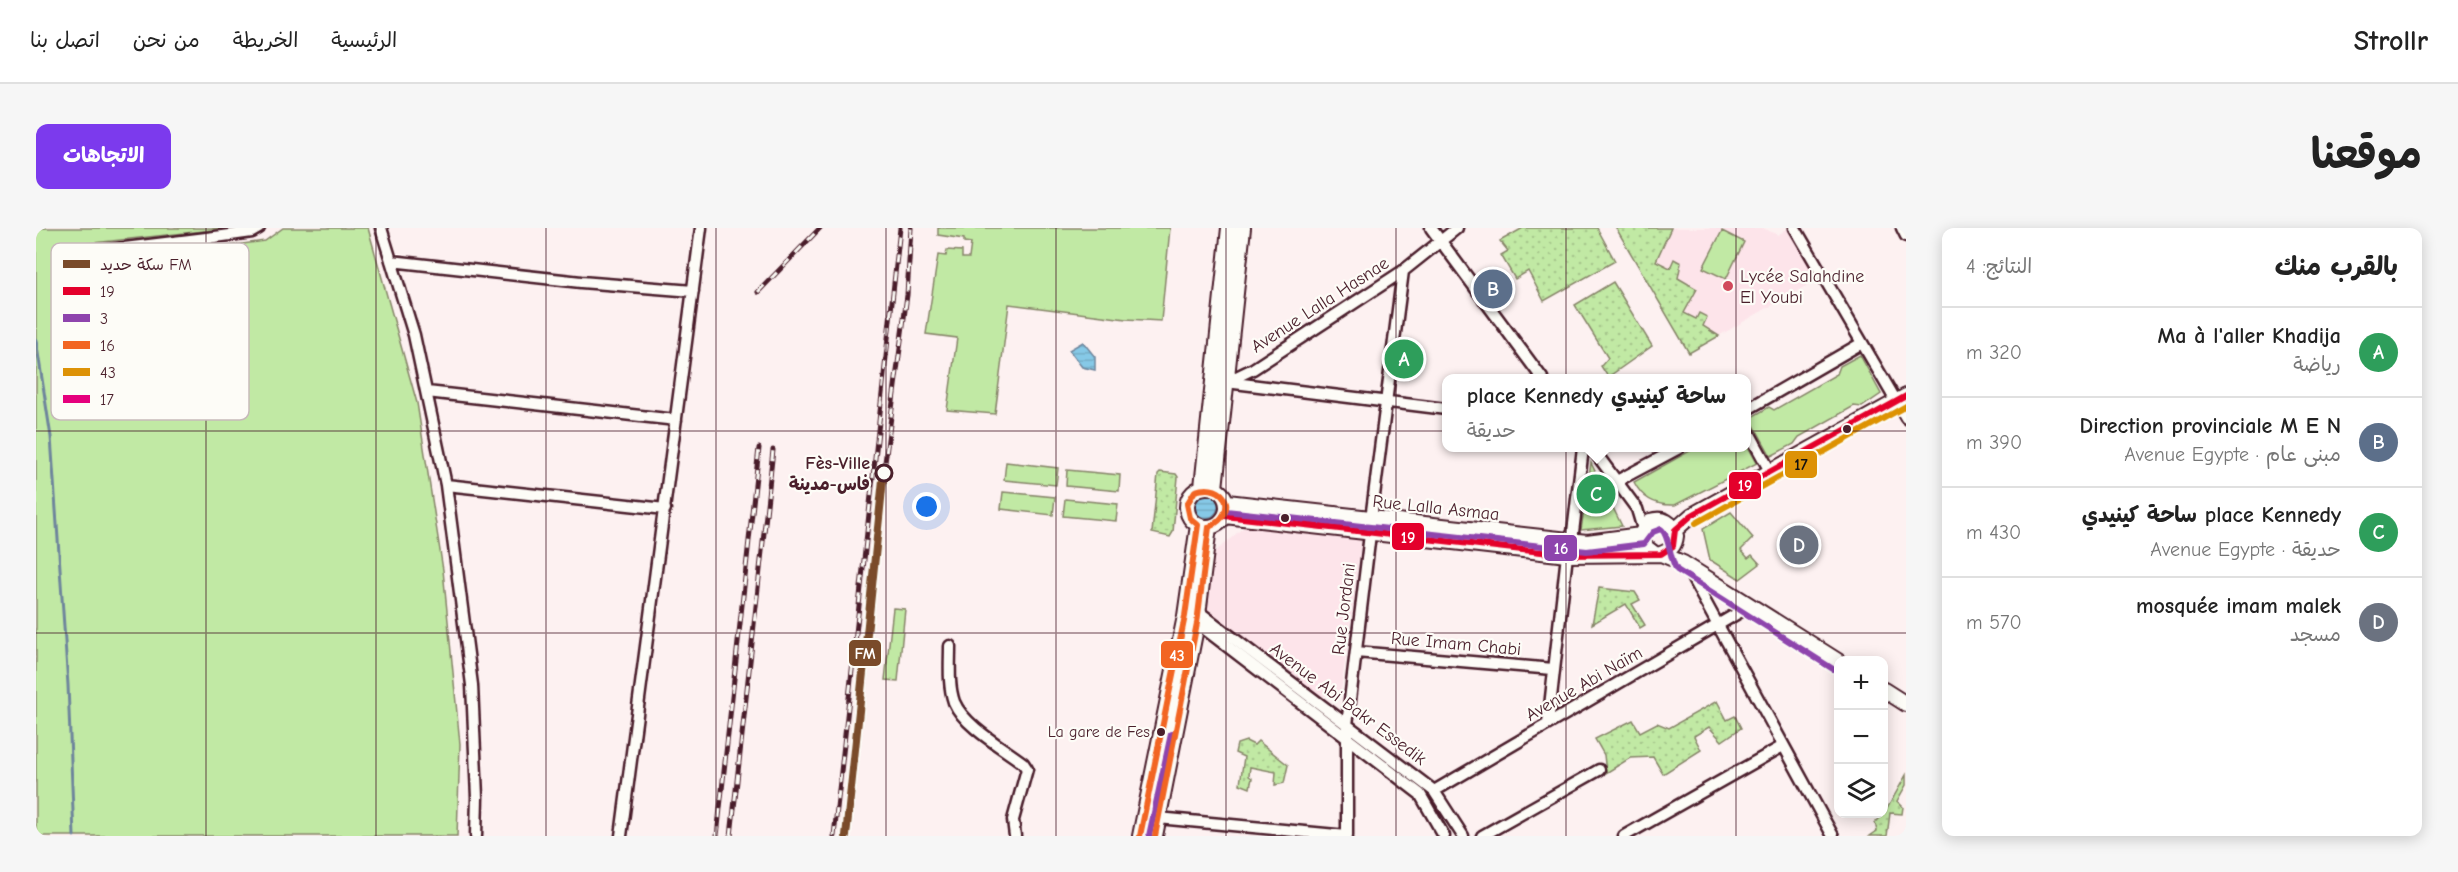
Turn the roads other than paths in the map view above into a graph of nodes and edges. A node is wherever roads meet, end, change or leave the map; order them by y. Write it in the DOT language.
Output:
graph roads {
  1 [pos="259,228"];
  2 [pos="381,228"];
  3 [pos="701,228"];
  4 [pos="1229,228"];
  5 [pos="1243,228"];
  6 [pos="1431,228"];
  7 [pos="1457,228"];
  8 [pos="1795,228"];
  9 [pos="1902,228"];
  10 [pos="1906,236"];
  11 [pos="1441,242"];
  12 [pos="166,243"];
  13 [pos="391,261"];
  14 [pos="1403,271"];
  15 [pos="693,291"];
  16 [pos="1862,343"];
  17 [pos="1539,374"];
  18 [pos="1226,382"];
  19 [pos="427,392"];
  20 [pos="1901,399"];
  21 [pos="1385,401"];
  22 [pos="1751,407"];
  23 [pos="1442,408"];
  24 [pos="1906,418"];
  25 [pos="676,420"];
  26 [pos="1751,436"];
  27 [pos="1582,452"];
  28 [pos="1596,452"];
  29 [pos="1670,452"];
  30 [pos="1770,471"];
  31 [pos="1617,481"];
  32 [pos="446,485"];
  33 [pos="1209,488"];
  34 [pos="664,509"];
  35 [pos="1226,509"];
  36 [pos="1637,509"];
  37 [pos="1371,519"];
  38 [pos="1204,526"];
  39 [pos="1668,528"];
  40 [pos="1642,532"];
  41 [pos="1370,534"];
  42 [pos="1572,541"];
  43 [pos="1658,554"];
  44 [pos="1567,555"];
  45 [pos="1683,563"];
  46 [pos="1750,606"];
  47 [pos="1198,618"];
  48 [pos="1718,626"];
  49 [pos="950,646"];
  50 [pos="1356,652"];
  51 [pos="1834,658"];
  52 [pos="1553,669"];
  53 [pos="1888,693"];
  54 [pos="1906,704"];
  55 [pos="1548,724"];
  56 [pos="1347,725"];
  57 [pos="1347,738"];
  58 [pos="1783,746"];
  59 [pos="1599,770"];
  60 [pos="1434,791"];
  61 [pos="1158,818"];
  62 [pos="476,836"];
  63 [pos="621,836"];
  64 [pos="1015,836"];
  65 [pos="1140,836"];
  66 [pos="1155,836"];
  67 [pos="1347,836"];
  68 [pos="1444,836"];
  69 [pos="1462,836"];
  70 [pos="1482,836"];
  71 [pos="1624,836"];
  72 [pos="1833,836"];
  1 -- 12 [label="street"];
  2 -- 13 [label="street"];
  3 -- 15 [label="street"];
  4 -- 33 [label="street"];
  5 -- 18 [label="street"];
  6 -- 11 [label="street"];
  7 -- 11 [label="street, Avenue Lalla Hasnae"];
  8 -- 16 [label="street"];
  9 -- 10 [label="street"];
  11 -- 14 [label="street, Avenue Lalla Hasnae"];
  11 -- 17 [label="street"];
  13 -- 15 [label="street"];
  13 -- 19 [label="street"];
  14 -- 18 [label="street, Avenue Lalla Hasnae"];
  14 -- 21 [label="street"];
  15 -- 25 [label="street"];
  16 -- 20 [label="street"];
  16 -- 22 [label="street"];
  18 -- 21 [label="street"];
  18 -- 33 [label="street"];
  19 -- 25 [label="street"];
  19 -- 32 [label="street"];
  20 -- 24 [label="street"];
  20 -- 30 [label="street"];
  21 -- 23 [label="street"];
  21 -- 37 [label="street"];
  25 -- 34 [label="street"];
  26 -- 30 [label="street"];
  27 -- 42 [label="street"];
  28 -- 31 [label="street"];
  29 -- 31 [label="street"];
  30 -- 39 [label="street"];
  31 -- 36 [label="street"];
  32 -- 34 [label="street"];
  32 -- 62 [label="street"];
  33 -- 35 [label="street"];
  33 -- 38 [label="street"];
  34 -- 63 [label="street"];
  35 -- 37 [label="street, Rue Lalla Asmaa"];
  35 -- 38 [label="street"];
  35 -- 41 [label="street, Rue Lalla Asmaa"];
  36 -- 39 [label="street"];
  36 -- 40 [label="street"];
  37 -- 42 [label="street, Rue Lalla Asmaa"];
  38 -- 47 [label="street"];
  38 -- 65 [label="street"];
  39 -- 40 [label="street"];
  39 -- 43 [label="street"];
  39 -- 45 [label="street"];
  40 -- 42 [label="street, Rue Lalla Asmaa"];
  40 -- 43 [label="street"];
  41 -- 44 [label="street, Rue Lalla Asmaa"];
  41 -- 50 [label="street, Rue Jordani"];
  43 -- 44 [label="street, Rue Lalla Asmaa"];
  43 -- 45 [label="street"];
  44 -- 52 [label="street"];
  45 -- 46 [label="street"];
  45 -- 48 [label="street"];
  46 -- 48 [label="street, Avenue Abi Naïm"];
  46 -- 51 [label="street"];
  47 -- 56 [label="street, Avenue Abi Bakr Essedik"];
  47 -- 57 [label="street, Avenue Abi Bakr Essedik"];
  47 -- 61 [label="street"];
  48 -- 55 [label="street, Avenue Abi Naïm"];
  48 -- 58 [label="street"];
  49 -- 64 [label="street"];
  50 -- 52 [label="street, Rue Imam Chabi"];
  50 -- 56 [label="street, Rue Jordani"];
  52 -- 55 [label="street"];
  53 -- 54 [label="street"];
  55 -- 60 [label="street, Avenue Abi Naïm"];
  56 -- 57 [label="street, Rue Jordani"];
  56 -- 60 [label="street, Avenue Abi Bakr Essedik"];
  57 -- 67 [label="street, Rue Jordani"];
  57 -- 68 [label="street, Avenue Abi Bakr Essedik"];
  58 -- 71 [label="street"];
  58 -- 72 [label="street"];
  59 -- 70 [label="street"];
  60 -- 69 [label="street, Avenue Abi Bakr Essedik"];
  61 -- 66 [label="street"];
  61 -- 67 [label="street"];
}
